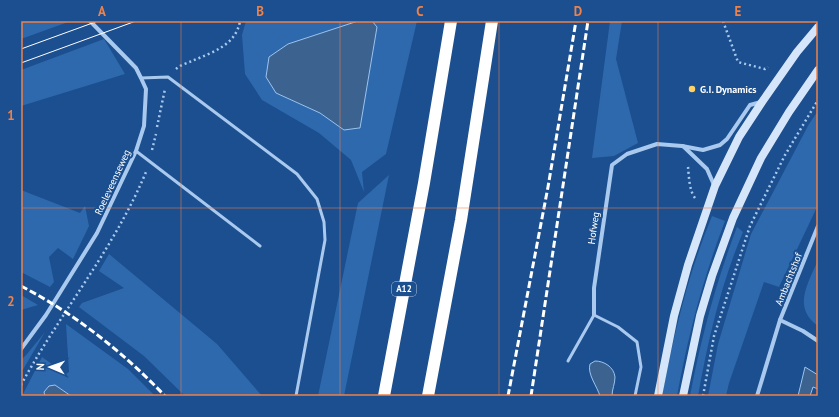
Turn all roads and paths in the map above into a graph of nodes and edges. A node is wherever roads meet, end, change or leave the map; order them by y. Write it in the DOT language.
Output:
graph roads {
  1 [pos="90,21"];
  2 [pos="451,21"];
  3 [pos="492,21"];
  4 [pos="723,21"];
  5 [pos="818,27"];
  6 [pos="771,66"];
  7 [pos="818,70"];
  8 [pos="141,78"];
  9 [pos="818,100"];
  10 [pos="762,102"];
  11 [pos="682,146"];
  12 [pos="136,151"];
  13 [pos="715,186"];
  14 [pos="818,226"];
  15 [pos="260,246"];
  16 [pos="79,293"];
  17 [pos="594,315"];
  18 [pos="780,320"];
  19 [pos="818,341"];
  20 [pos="21,349"];
  21 [pos="568,361"];
  22 [pos="21,386"];
  23 [pos="296,396"];
  24 [pos="384,396"];
  25 [pos="428,396"];
  26 [pos="635,396"];
  27 [pos="658,396"];
  28 [pos="683,396"];
  29 [pos="703,396"];
  30 [pos="757,396"];
  1 -- 8 [label="street, Roeleveenseweg"];
  2 -- 24 [label="highway, A12"];
  3 -- 25 [label="highway"];
  4 -- 6 [label="path"];
  5 -- 10 [label="main road"];
  7 -- 28 [label="main road"];
  8 -- 12 [label="street, Roeleveenseweg"];
  8 -- 23 [label="lane"];
  9 -- 29 [label="path"];
  10 -- 11 [label="street, Hofweg"];
  10 -- 13 [label="main road"];
  11 -- 13 [label="street"];
  11 -- 17 [label="street, Hofweg"];
  12 -- 15 [label="lane"];
  12 -- 20 [label="street, Roeleveenseweg"];
  13 -- 27 [label="main road"];
  14 -- 18 [label="street, Ambachtshof"];
  16 -- 22 [label="path"];
  17 -- 21 [label="lane"];
  17 -- 26 [label="lane"];
  18 -- 19 [label="street, Ambachtshof"];
  18 -- 30 [label="street"];
}
